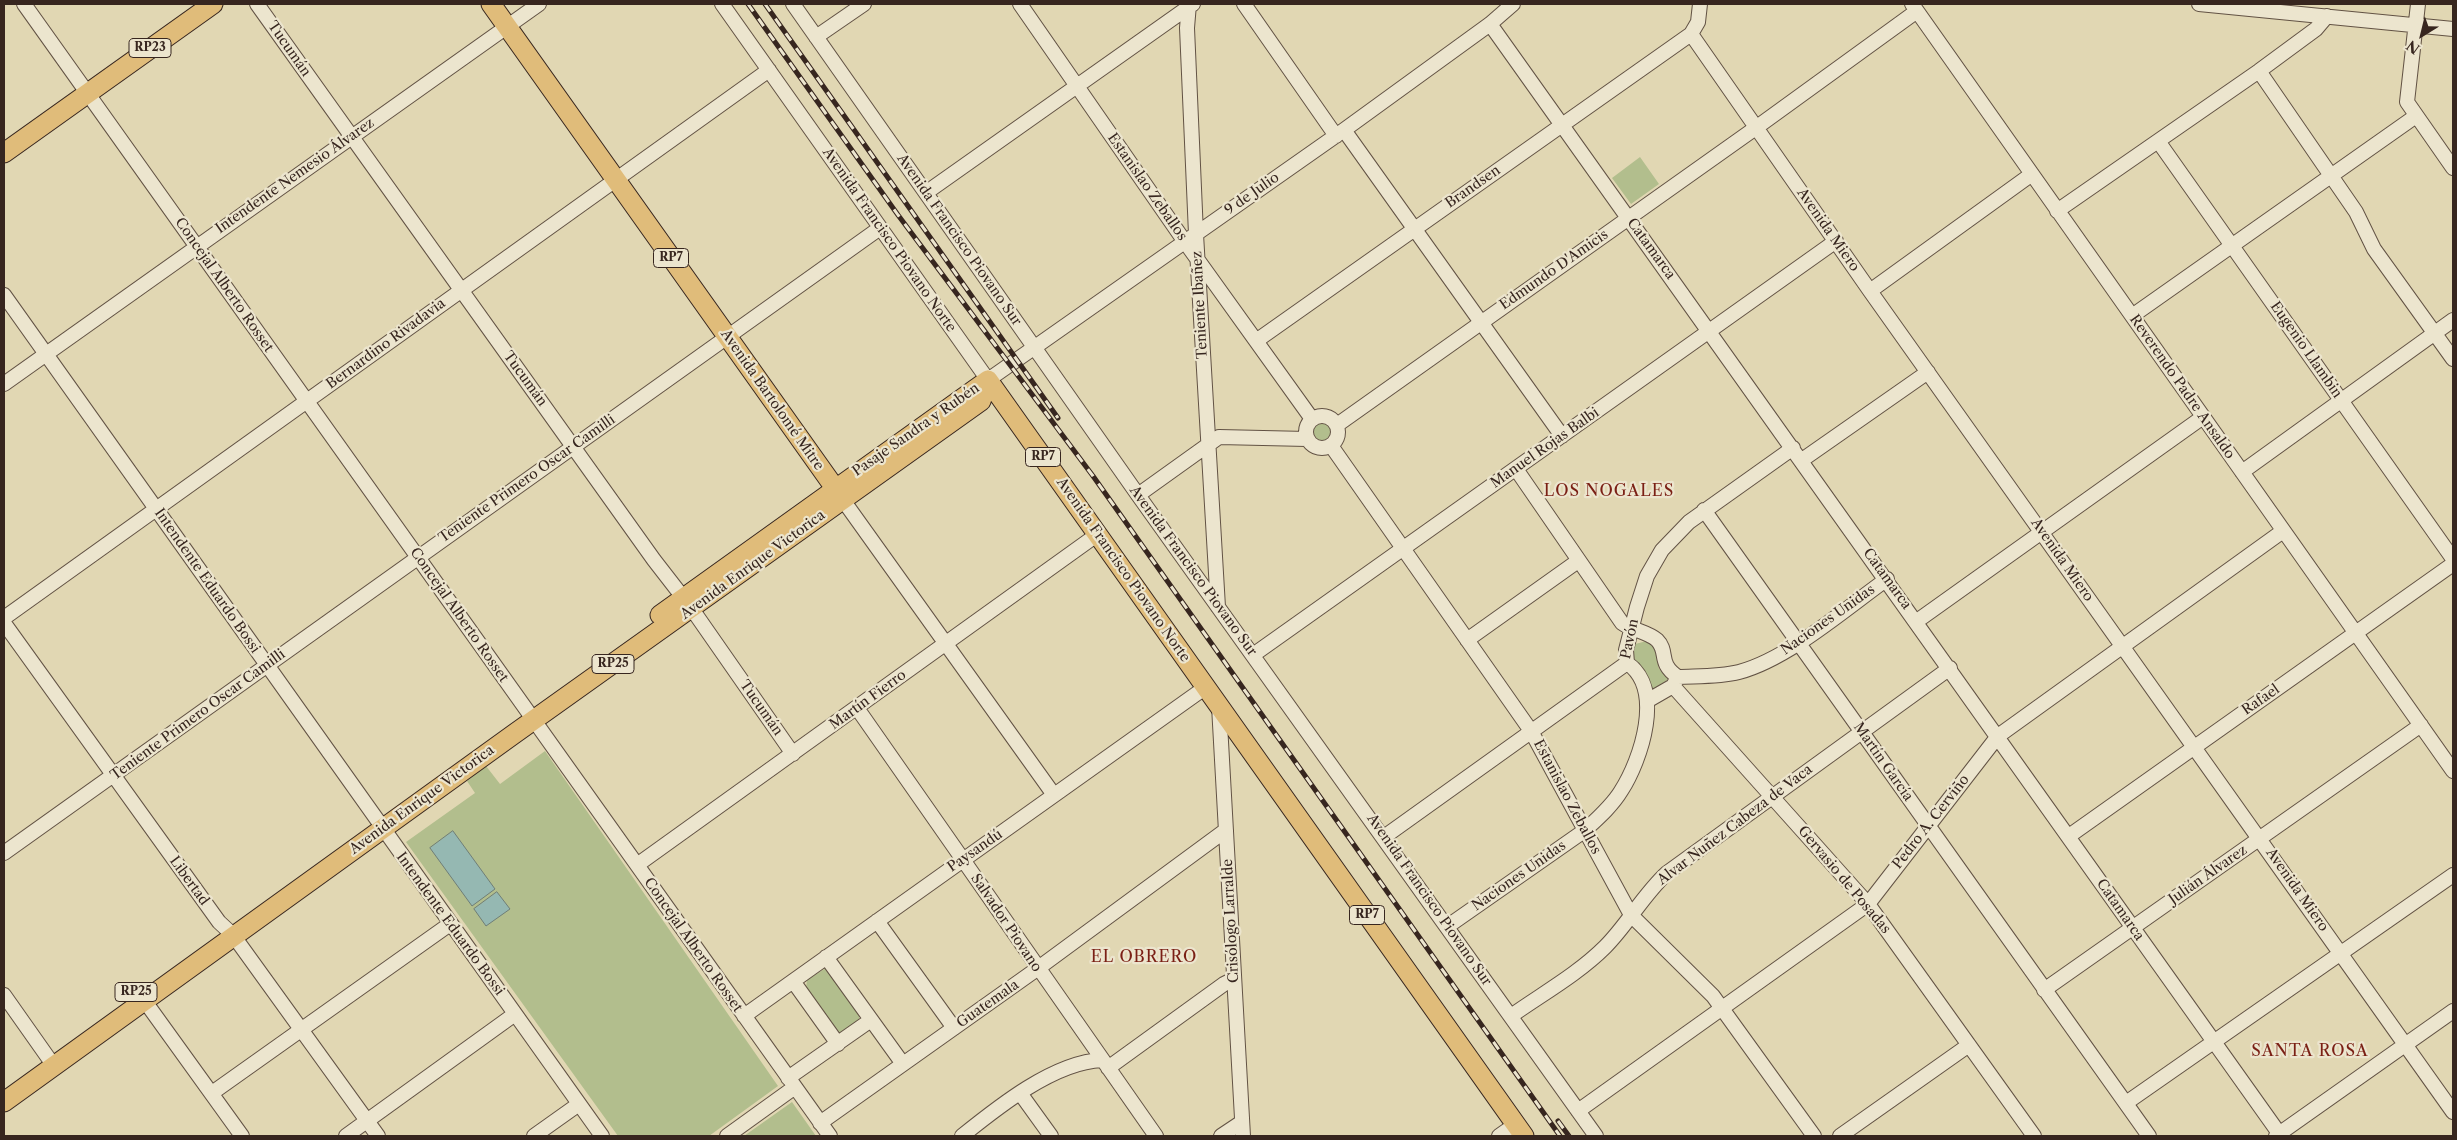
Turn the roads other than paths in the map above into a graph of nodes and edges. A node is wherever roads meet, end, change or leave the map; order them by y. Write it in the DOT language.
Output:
graph roads {
  1 [pos="24,4"];
  2 [pos="212,4"];
  3 [pos="257,4"];
  4 [pos="491,4"];
  5 [pos="539,4"];
  6 [pos="722,4"];
  7 [pos="793,4"];
  8 [pos="864,4"];
  9 [pos="1020,4"];
  10 [pos="1244,4"];
  11 [pos="1513,4"];
  12 [pos="1700,4"];
  13 [pos="2199,4"];
  14 [pos="2418,4"];
  15 [pos="1190,5"];
  16 [pos="2241,6"];
  17 [pos="1914,7"];
  18 [pos="2327,16"];
  19 [pos="1490,24"];
  20 [pos="2416,25"];
  21 [pos="506,26"];
  22 [pos="2453,29"];
  23 [pos="1691,34"];
  24 [pos="816,37"];
  25 [pos="769,70"];
  26 [pos="2259,71"];
  27 [pos="1077,86"];
  28 [pos="88,93"];
  29 [pos="2416,116"];
  30 [pos="1562,125"];
  31 [pos="1757,127"];
  32 [pos="1340,133"];
  33 [pos="351,137"];
  34 [pos="2158,141"];
  35 [pos="4,153"];
  36 [pos="2453,168"];
  37 [pos="2032,174"];
  38 [pos="2332,175"];
  39 [pos="614,179"];
  40 [pos="927,192"];
  41 [pos="2057,210"];
  42 [pos="1628,217"];
  43 [pos="880,228"];
  44 [pos="1414,229"];
  45 [pos="1191,238"];
  46 [pos="1836,241"];
  47 [pos="2232,245"];
  48 [pos="196,246"];
  49 [pos="1198,259"];
  50 [pos="462,290"];
  51 [pos="1870,291"];
  52 [pos="4,295"];
  53 [pos="2132,316"];
  54 [pos="2453,320"];
  55 [pos="1480,322"];
  56 [pos="1709,331"];
  57 [pos="2434,333"];
  58 [pos="727,336"];
  59 [pos="1256,341"];
  60 [pos="1034,347"];
  61 [pos="46,353"];
  62 [pos="2453,359"];
  63 [pos="1928,372"];
  64 [pos="988,380"];
  65 [pos="4,384"];
  66 [pos="2341,400"];
  67 [pos="307,401"];
  68 [pos="2203,418"];
  69 [pos="1312,419"];
  70 [pos="1337,424"];
  71 [pos="1562,436"];
  72 [pos="1307,439"];
  73 [pos="1209,442"];
  74 [pos="573,446"];
  75 [pos="1332,446"];
  76 [pos="1793,448"];
  77 [pos="1802,460"];
  78 [pos="1516,468"];
  79 [pos="2242,472"];
  80 [pos="839,494"];
  81 [pos="1138,495"];
  82 [pos="156,509"];
  83 [pos="1704,510"];
  84 [pos="2042,531"];
  85 [pos="2283,531"];
  86 [pos="1098,534"];
  87 [pos="1402,548"];
  88 [pos="418,557"];
  89 [pos="2453,558"];
  90 [pos="1578,561"];
  91 [pos="2453,564"];
  92 [pos="1886,579"];
  93 [pos="687,604"];
  94 [pos="1218,607"];
  95 [pos="4,618"];
  96 [pos="1917,621"];
  97 [pos="4,623"];
  98 [pos="1631,630"];
  99 [pos="2356,632"];
  100 [pos="1467,640"];
  101 [pos="946,642"];
  102 [pos="1798,643"];
  103 [pos="2122,646"];
  104 [pos="1253,655"];
  105 [pos="1628,663"];
  106 [pos="267,665"];
  107 [pos="1950,668"];
  108 [pos="1676,681"];
  109 [pos="1206,687"];
  110 [pos="1647,701"];
  111 [pos="1219,705"];
  112 [pos="857,708"];
  113 [pos="530,715"];
  114 [pos="2421,725"];
  115 [pos="1531,731"];
  116 [pos="1861,732"];
  117 [pos="1998,736"];
  118 [pos="2195,747"];
  119 [pos="793,754"];
  120 [pos="2453,770"];
  121 [pos="113,776"];
  122 [pos="1054,795"];
  123 [pos="1772,795"];
  124 [pos="378,825"];
  125 [pos="1928,826"];
  126 [pos="1226,830"];
  127 [pos="1584,830"];
  128 [pos="2069,836"];
  129 [pos="1384,837"];
  130 [pos="2260,838"];
  131 [pos="4,853"];
  132 [pos="963,860"];
  133 [pos="637,865"];
  134 [pos="2453,875"];
  135 [pos="1868,904"];
  136 [pos="1631,915"];
  137 [pos="877,921"];
  138 [pos="450,924"];
  139 [pos="1448,926"];
  140 [pos="2133,927"];
  141 [pos="229,931"];
  142 [pos="2341,953"];
  143 [pos="826,957"];
  144 [pos="1037,969"];
  145 [pos="1234,979"];
  146 [pos="793,981"];
  147 [pos="2044,990"];
  148 [pos="4,995"];
  149 [pos="144,1000"];
  150 [pos="1723,1007"];
  151 [pos="2453,1011"];
  152 [pos="515,1014"];
  153 [pos="744,1016"];
  154 [pos="1511,1016"];
  155 [pos="871,1020"];
  156 [pos="954,1028"];
  157 [pos="301,1030"];
  158 [pos="2214,1043"];
  159 [pos="838,1044"];
  160 [pos="1969,1045"];
  161 [pos="2406,1045"];
  162 [pos="51,1061"];
  163 [pos="903,1064"];
  164 [pos="1105,1064"];
  165 [pos="791,1083"];
  166 [pos="4,1087"];
  167 [pos="212,1093"];
  168 [pos="1020,1093"];
  169 [pos="4,1102"];
  170 [pos="2126,1103"];
  171 [pos="579,1104"];
  172 [pos="1578,1110"];
  173 [pos="2453,1112"];
  174 [pos="367,1121"];
  175 [pos="1242,1122"];
  176 [pos="820,1123"];
  177 [pos="1520,1130"];
  178 [pos="242,1136"];
  179 [pos="346,1136"];
  180 [pos="378,1136"];
  181 [pos="534,1136"];
  182 [pos="602,1136"];
  183 [pos="727,1136"];
  184 [pos="830,1136"];
  185 [pos="962,1136"];
  186 [pos="1051,1136"];
  187 [pos="1156,1136"];
  188 [pos="1221,1136"];
  189 [pos="1242,1136"];
  190 [pos="1499,1136"];
  191 [pos="1596,1136"];
  192 [pos="1814,1136"];
  193 [pos="1840,1136"];
  194 [pos="2034,1136"];
  195 [pos="2149,1136"];
  196 [pos="2278,1136"];
  1 -- 28 [label="street, Concejal Alberto Rosset"];
  2 -- 28 [label="main road, RP23"];
  3 -- 33 [label="street, Tucumán"];
  4 -- 21 [label="main road, Avenida Bartolomé Mitre / RP7"];
  5 -- 21 [label="street, Intendente Nemesio Álvarez"];
  6 -- 25 [label="street, Avenida Francisco Piovano Norte"];
  7 -- 24 [label="street, Avenida Francisco Piovano Sur"];
  8 -- 24 [label="street"];
  9 -- 27 [label="street, Estanislao Zeballos"];
  10 -- 32 [label="street"];
  11 -- 19 [label="street, 9 de Julio"];
  12 -- 23 [label="street"];
  13 -- 16 [label="street"];
  14 -- 20 [label="street"];
  15 -- 27 [label="street"];
  15 -- 45 [label="street, Teniente Ibañez"];
  16 -- 18 [label="street"];
  17 -- 31 [label="street, Edmundo D'Amicis"];
  17 -- 37 [label="street, Reverendo Padre Ansaldo"];
  18 -- 20 [label="street"];
  18 -- 26 [label="street"];
  19 -- 30 [label="street, Catamarca"];
  19 -- 32 [label="street, 9 de Julio"];
  20 -- 22 [label="street"];
  20 -- 29 [label="street"];
  21 -- 33 [label="street, Intendente Nemesio Álvarez"];
  21 -- 39 [label="main road, Avenida Bartolomé Mitre / RP7"];
  23 -- 30 [label="street, Brandsen"];
  23 -- 31 [label="street, Avenida Miero"];
  24 -- 40 [label="street, Avenida Francisco Piovano Sur"];
  25 -- 39 [label="street, Bernardino Rivadavia"];
  25 -- 43 [label="street, Avenida Francisco Piovano Norte"];
  26 -- 34 [label="street"];
  26 -- 38 [label="street"];
  27 -- 40 [label="street"];
  27 -- 45 [label="street, Estanislao Zeballos"];
  28 -- 35 [label="main road, RP23"];
  28 -- 48 [label="street, Concejal Alberto Rosset"];
  29 -- 36 [label="street"];
  29 -- 38 [label="street"];
  30 -- 42 [label="street, Catamarca"];
  30 -- 44 [label="street, Brandsen"];
  31 -- 42 [label="street, Edmundo D'Amicis"];
  31 -- 46 [label="street, Avenida Miero"];
  32 -- 44 [label="street"];
  32 -- 45 [label="street, 9 de Julio"];
  33 -- 48 [label="street, Intendente Nemesio Álvarez"];
  33 -- 50 [label="street, Tucumán"];
  34 -- 41 [label="street"];
  34 -- 47 [label="street, Eugenio Llambin"];
  37 -- 41 [label="street, Reverendo Padre Ansaldo"];
  37 -- 51 [label="street"];
  38 -- 47 [label="street"];
  38 -- 57 [label="street"];
  39 -- 50 [label="street, Bernardino Rivadavia"];
  39 -- 58 [label="main road, Avenida Bartolomé Mitre / RP7"];
  40 -- 60 [label="street, Avenida Francisco Piovano Sur"];
  41 -- 53 [label="street, Reverendo Padre Ansaldo"];
  42 -- 55 [label="street, Edmundo D'Amicis"];
  42 -- 56 [label="street, Catamarca"];
  43 -- 58 [label="street, Teniente Primero Oscar Camilli"];
  43 -- 64 [label="street, Avenida Francisco Piovano Norte"];
  44 -- 55 [label="street"];
  44 -- 59 [label="street, Brandsen"];
  45 -- 49 [label="street, Estanislao Zeballos"];
  45 -- 60 [label="street, 9 de Julio"];
  46 -- 51 [label="street, Avenida Miero"];
  46 -- 56 [label="street, Manuel Rojas Balbi"];
  47 -- 53 [label="street"];
  47 -- 66 [label="street, Eugenio Llambin"];
  48 -- 61 [label="street, Intendente Nemesio Álvarez"];
  48 -- 67 [label="street, Concejal Alberto Rosset"];
  49 -- 59 [label="street, Estanislao Zeballos"];
  49 -- 73 [label="street, Teniente Ibañez"];
  50 -- 67 [label="street, Bernardino Rivadavia"];
  50 -- 74 [label="street, Tucumán"];
  51 -- 63 [label="street, Avenida Miero"];
  52 -- 61 [label="street, Intendente Eduardo Bossi"];
  53 -- 68 [label="street, Reverendo Padre Ansaldo"];
  54 -- 57 [label="street"];
  55 -- 70 [label="street, Edmundo D'Amicis"];
  55 -- 71 [label="street"];
  56 -- 71 [label="street, Manuel Rojas Balbi"];
  56 -- 76 [label="street, Catamarca"];
  57 -- 62 [label="street"];
  57 -- 66 [label="street"];
  58 -- 74 [label="street, Teniente Primero Oscar Camilli"];
  58 -- 80 [label="main road, Avenida Bartolomé Mitre / RP7"];
  59 -- 69 [label="street, Estanislao Zeballos"];
  60 -- 64 [label="street, 9 de Julio"];
  60 -- 81 [label="street, Avenida Francisco Piovano Sur"];
  61 -- 65 [label="street, Intendente Nemesio Álvarez"];
  61 -- 82 [label="street, Intendente Eduardo Bossi"];
  63 -- 77 [label="street"];
  63 -- 84 [label="street, Avenida Miero"];
  64 -- 80 [label="main road, Pasaje Sandra y Rubén"];
  64 -- 86 [label="main road, Avenida Francisco Piovano Norte / RP7"];
  66 -- 79 [label="street"];
  66 -- 89 [label="street, Eugenio Llambin"];
  67 -- 82 [label="street, Bernardino Rivadavia"];
  67 -- 88 [label="street, Concejal Alberto Rosset"];
  68 -- 79 [label="street, Reverendo Padre Ansaldo"];
  68 -- 84 [label="street"];
  69 -- 70 [label="street"];
  69 -- 72 [label="street"];
  70 -- 75 [label="street"];
  71 -- 78 [label="street, Manuel Rojas Balbi"];
  72 -- 73 [label="street"];
  72 -- 75 [label="street"];
  73 -- 81 [label="street"];
  73 -- 94 [label="street, Teniente Ibañez"];
  74 -- 88 [label="street, Teniente Primero Oscar Camilli"];
  74 -- 93 [label="street, Tucumán"];
  75 -- 87 [label="street, Estanislao Zeballos"];
  76 -- 77 [label="street, Catamarca"];
  76 -- 83 [label="street, Pavón"];
  77 -- 92 [label="street, Catamarca"];
  78 -- 87 [label="street, Manuel Rojas Balbi"];
  78 -- 90 [label="street, Gervasio de Posadas"];
  79 -- 85 [label="street, Reverendo Padre Ansaldo"];
  80 -- 93 [label="main road, Avenida Enrique Victorica / RP25"];
  80 -- 101 [label="street, Avenida Bartolomé Mitre"];
  81 -- 94 [label="street, Avenida Francisco Piovano Sur"];
  82 -- 95 [label="street, Bernardino Rivadavia"];
  82 -- 106 [label="street, Intendente Eduardo Bossi"];
  83 -- 98 [label="street, Pavón"];
  83 -- 102 [label="street, Martín García"];
  84 -- 96 [label="street"];
  84 -- 103 [label="street, Avenida Miero"];
  85 -- 99 [label="street, Reverendo Padre Ansaldo"];
  85 -- 103 [label="street, Pedro A. Cerviño"];
  86 -- 101 [label="street, Martín Fierro"];
  86 -- 109 [label="main road, Avenida Francisco Piovano Norte / RP7"];
  87 -- 100 [label="street, Estanislao Zeballos"];
  87 -- 104 [label="street, Manuel Rojas Balbi"];
  88 -- 106 [label="street, Teniente Primero Oscar Camilli"];
  88 -- 113 [label="street, Concejal Alberto Rosset"];
  90 -- 98 [label="street, Gervasio de Posadas"];
  90 -- 100 [label="street"];
  91 -- 99 [label="street, Rafael"];
  92 -- 96 [label="street, Catamarca"];
  92 -- 102 [label="street, Naciones Unidas"];
  93 -- 113 [label="main road, Avenida Enrique Victorica / RP25"];
  93 -- 119 [label="street, Tucumán"];
  94 -- 104 [label="street, Avenida Francisco Piovano Sur"];
  96 -- 107 [label="street, Catamarca"];
  97 -- 121 [label="street, Libertad"];
  98 -- 105 [label="street, Pavón"];
  98 -- 108 [label="street, Gervasio de Posadas"];
  99 -- 114 [label="street, Reverendo Padre Ansaldo"];
  99 -- 118 [label="street, Rafael"];
  100 -- 115 [label="street, Estanislao Zeballos"];
  101 -- 112 [label="street, Martín Fierro"];
  101 -- 122 [label="street, Avenida Bartolomé Mitre"];
  102 -- 108 [label="street, Naciones Unidas"];
  102 -- 116 [label="street, Martín García"];
  103 -- 117 [label="street, Pedro A. Cerviño"];
  103 -- 118 [label="street, Avenida Miero"];
  104 -- 129 [label="street, Avenida Francisco Piovano Sur"];
  105 -- 110 [label="street"];
  105 -- 115 [label="street, Pavón"];
  106 -- 121 [label="street, Teniente Primero Oscar Camilli"];
  106 -- 124 [label="street, Intendente Eduardo Bossi"];
  107 -- 116 [label="street, Alvar Nuñez Cabeza de Vaca"];
  107 -- 117 [label="street, Catamarca"];
  108 -- 110 [label="street, Naciones Unidas"];
  108 -- 123 [label="street, Gervasio de Posadas"];
  109 -- 111 [label="main road, Avenida Francisco Piovano Norte / RP7"];
  109 -- 122 [label="street, Paysandú"];
  110 -- 127 [label="street, Naciones Unidas"];
  111 -- 126 [label="street, Crisólogo Larralde"];
  111 -- 177 [label="main road, Avenida Francisco Piovano Norte / RP7"];
  112 -- 119 [label="street, Martín Fierro"];
  112 -- 132 [label="street, Salvador Piovano"];
  113 -- 124 [label="main road, Avenida Enrique Victorica / RP25"];
  113 -- 133 [label="street, Concejal Alberto Rosset"];
  114 -- 120 [label="street, Reverendo Padre Ansaldo"];
  114 -- 130 [label="street, Julián Álvarez"];
  115 -- 127 [label="street, Estanislao Zeballos"];
  115 -- 129 [label="street, Pavón"];
  116 -- 123 [label="street, Alvar Nuñez Cabeza de Vaca"];
  116 -- 125 [label="street, Martín García"];
  117 -- 125 [label="street, Pedro A. Cerviño"];
  117 -- 128 [label="street, Catamarca"];
  118 -- 128 [label="street, Rafael"];
  118 -- 130 [label="street, Avenida Miero"];
  119 -- 133 [label="street, Martín Fierro"];
  121 -- 131 [label="street, Teniente Primero Oscar Camilli"];
  121 -- 141 [label="street, Libertad"];
  122 -- 132 [label="street, Paysandú"];
  123 -- 135 [label="street, Gervasio de Posadas"];
  123 -- 136 [label="street, Alvar Nuñez Cabeza de Vaca"];
  124 -- 138 [label="street, Intendente Eduardo Bossi"];
  124 -- 141 [label="main road, Avenida Enrique Victorica / RP25"];
  125 -- 135 [label="street, Pedro A. Cerviño"];
  125 -- 147 [label="street, Martín García"];
  126 -- 144 [label="street, Guatemala"];
  126 -- 145 [label="street, Crisólogo Larralde"];
  127 -- 136 [label="street, Estanislao Zeballos"];
  127 -- 139 [label="street, Naciones Unidas"];
  128 -- 140 [label="street, Catamarca"];
  129 -- 139 [label="street, Avenida Francisco Piovano Sur"];
  130 -- 140 [label="street, Julián Álvarez"];
  130 -- 142 [label="street, Avenida Miero"];
  132 -- 137 [label="street, Paysandú"];
  132 -- 144 [label="street, Salvador Piovano"];
  133 -- 153 [label="street, Concejal Alberto Rosset"];
  134 -- 142 [label="street"];
  135 -- 150 [label="street, Pedro A. Cerviño"];
  135 -- 160 [label="street, Gervasio de Posadas"];
  136 -- 150 [label="street, Estanislao Zeballos"];
  136 -- 154 [label="street, Alvar Nuñez Cabeza de Vaca"];
  137 -- 143 [label="street, Paysandú"];
  137 -- 156 [label="street"];
  138 -- 152 [label="street, Intendente Eduardo Bossi"];
  138 -- 157 [label="street"];
  139 -- 154 [label="street, Avenida Francisco Piovano Sur"];
  140 -- 147 [label="street, Julián Álvarez"];
  140 -- 158 [label="street, Catamarca"];
  141 -- 149 [label="main road, Avenida Enrique Victorica / RP25"];
  141 -- 157 [label="street, Libertad"];
  141 -- 162 [label="main road, Avenida Enrique Victorica / RP25"];
  142 -- 158 [label="street"];
  142 -- 161 [label="street, Avenida Miero"];
  143 -- 146 [label="street, Paysandú"];
  143 -- 155 [label="street"];
  144 -- 156 [label="street, Guatemala"];
  144 -- 164 [label="street, Salvador Piovano"];
  145 -- 164 [label="street"];
  145 -- 175 [label="street, Crisólogo Larralde"];
  146 -- 153 [label="street, Paysandú"];
  146 -- 159 [label="street"];
  147 -- 170 [label="street, Martín García"];
  148 -- 162 [label="street"];
  149 -- 162 [label="main road, Avenida Enrique Victorica / RP25"];
  149 -- 167 [label="street"];
  150 -- 172 [label="street, Pedro A. Cerviño"];
  150 -- 192 [label="street, Estanislao Zeballos"];
  151 -- 161 [label="street"];
  152 -- 171 [label="street, Intendente Eduardo Bossi"];
  152 -- 174 [label="street"];
  153 -- 165 [label="street, Concejal Alberto Rosset"];
  154 -- 172 [label="street, Avenida Francisco Piovano Sur"];
  155 -- 159 [label="street"];
  155 -- 163 [label="street"];
  156 -- 163 [label="street, Guatemala"];
  157 -- 167 [label="street"];
  157 -- 174 [label="street, Libertad"];
  158 -- 170 [label="street"];
  158 -- 196 [label="street, Catamarca"];
  159 -- 165 [label="street"];
  160 -- 193 [label="street"];
  160 -- 194 [label="street, Gervasio de Posadas"];
  161 -- 173 [label="street, Avenida Miero"];
  161 -- 196 [label="street"];
  162 -- 166 [label="main road, Avenida Enrique Victorica / RP25"];
  162 -- 169 [label="main road, Avenida Enrique Victorica / RP25"];
  163 -- 176 [label="street, Guatemala"];
  164 -- 168 [label="street"];
  164 -- 187 [label="street, Salvador Piovano"];
  165 -- 176 [label="street, Concejal Alberto Rosset"];
  165 -- 183 [label="street"];
  167 -- 178 [label="street"];
  168 -- 185 [label="street"];
  168 -- 186 [label="street"];
  170 -- 195 [label="street, Martín García"];
  171 -- 181 [label="street"];
  171 -- 182 [label="street, Intendente Eduardo Bossi"];
  172 -- 191 [label="street, Avenida Francisco Piovano Sur"];
  174 -- 179 [label="street"];
  174 -- 180 [label="street, Libertad"];
  175 -- 188 [label="street"];
  175 -- 189 [label="street, Crisólogo Larralde"];
  176 -- 184 [label="street, Concejal Alberto Rosset"];
  177 -- 190 [label="street"];
}
